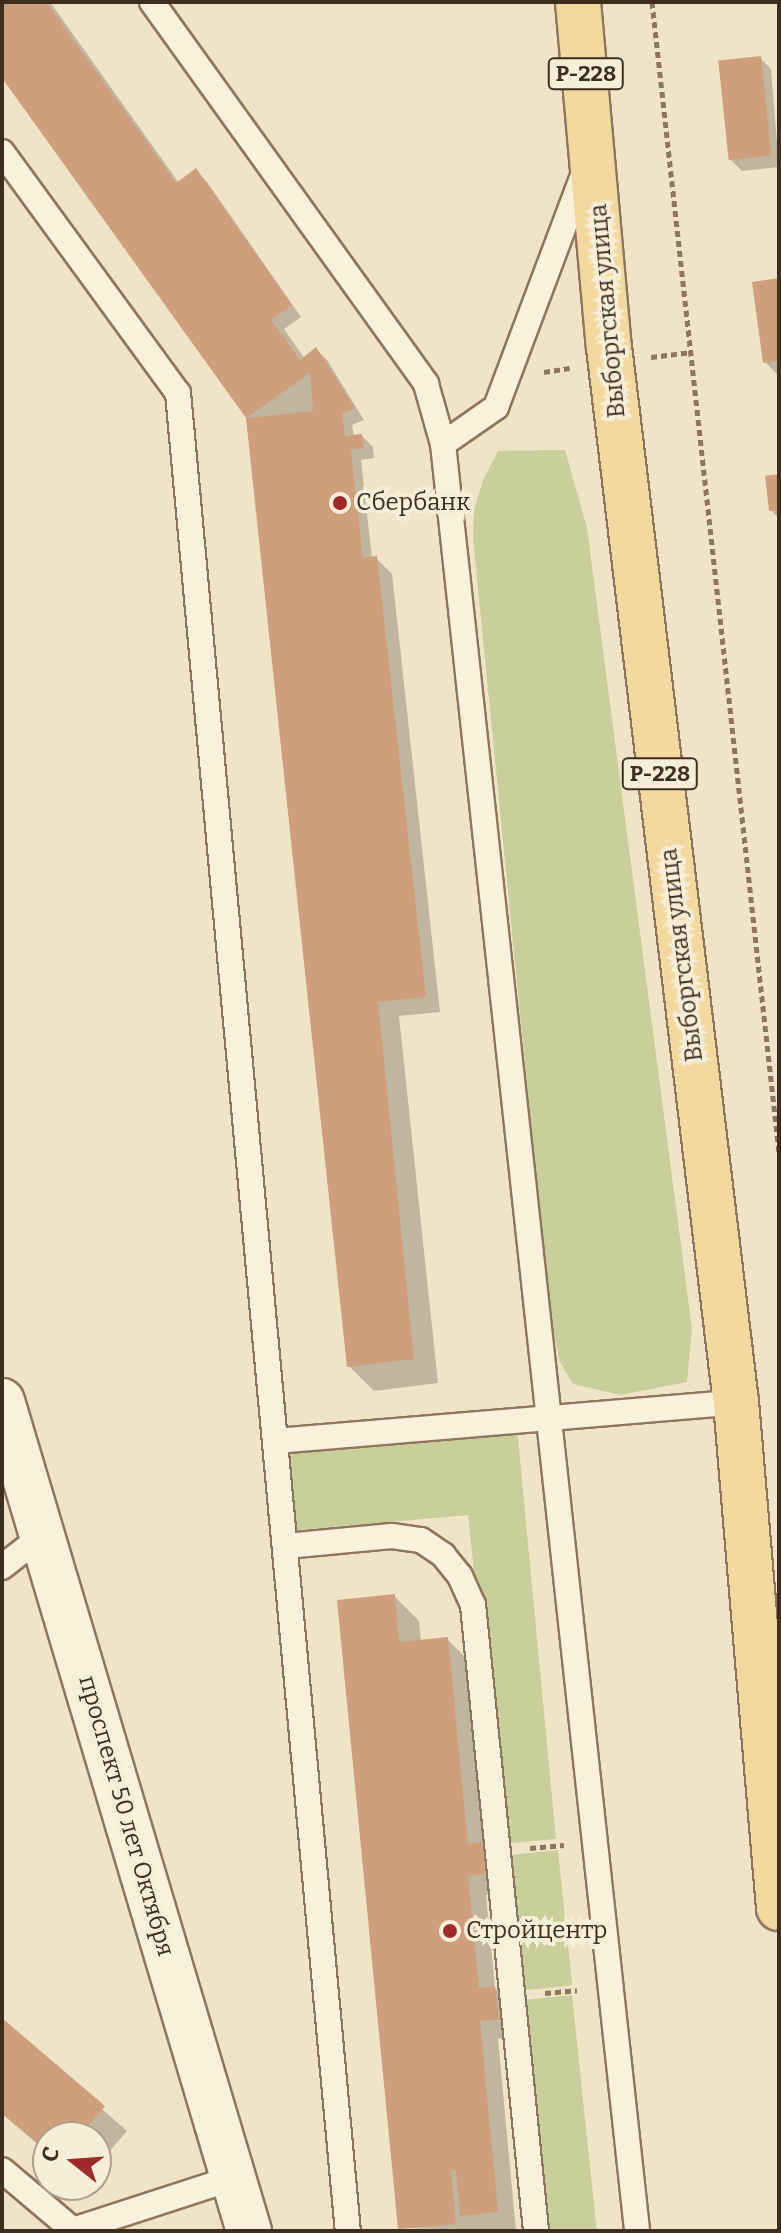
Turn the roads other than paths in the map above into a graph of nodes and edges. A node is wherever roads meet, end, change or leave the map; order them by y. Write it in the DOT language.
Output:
graph roads {
  1 [pos="152,2"];
  2 [pos="578,2"];
  3 [pos="594,146"];
  4 [pos="2,152"];
  5 [pos="443,444"];
  6 [pos="2,1401"];
  7 [pos="736,1402"];
  8 [pos="547,1416"];
  9 [pos="276,1441"];
  10 [pos="43,1535"];
  11 [pos="286,1546"];
  12 [pos="2,1567"];
  13 [pos="769,1683"];
  14 [pos="779,1908"];
  15 [pos="2,2170"];
  16 [pos="233,2178"];
  17 [pos="72,2230"];
  18 [pos="249,2231"];
  19 [pos="348,2231"];
  20 [pos="536,2231"];
  21 [pos="637,2231"];
  1 -- 5 [label="lane"];
  2 -- 3 [label="main road, Выборгская улица / Р-228"];
  3 -- 5 [label="lane"];
  3 -- 7 [label="main road, Выборгская улица / Р-228"];
  4 -- 9 [label="lane"];
  5 -- 8 [label="lane"];
  6 -- 10 [label="street, проспект 50 лет Октября"];
  7 -- 8 [label="lane"];
  7 -- 13 [label="main road, Выборгская улица / Р-228"];
  8 -- 9 [label="lane"];
  8 -- 21 [label="lane"];
  9 -- 11 [label="lane"];
  10 -- 12 [label="lane"];
  10 -- 16 [label="street, проспект 50 лет Октября"];
  11 -- 19 [label="lane"];
  11 -- 20 [label="lane"];
  13 -- 14 [label="main road, Выборгская улица / Р-228"];
  15 -- 17 [label="lane"];
  16 -- 17 [label="lane"];
  16 -- 18 [label="street, проспект 50 лет Октября"];
}
